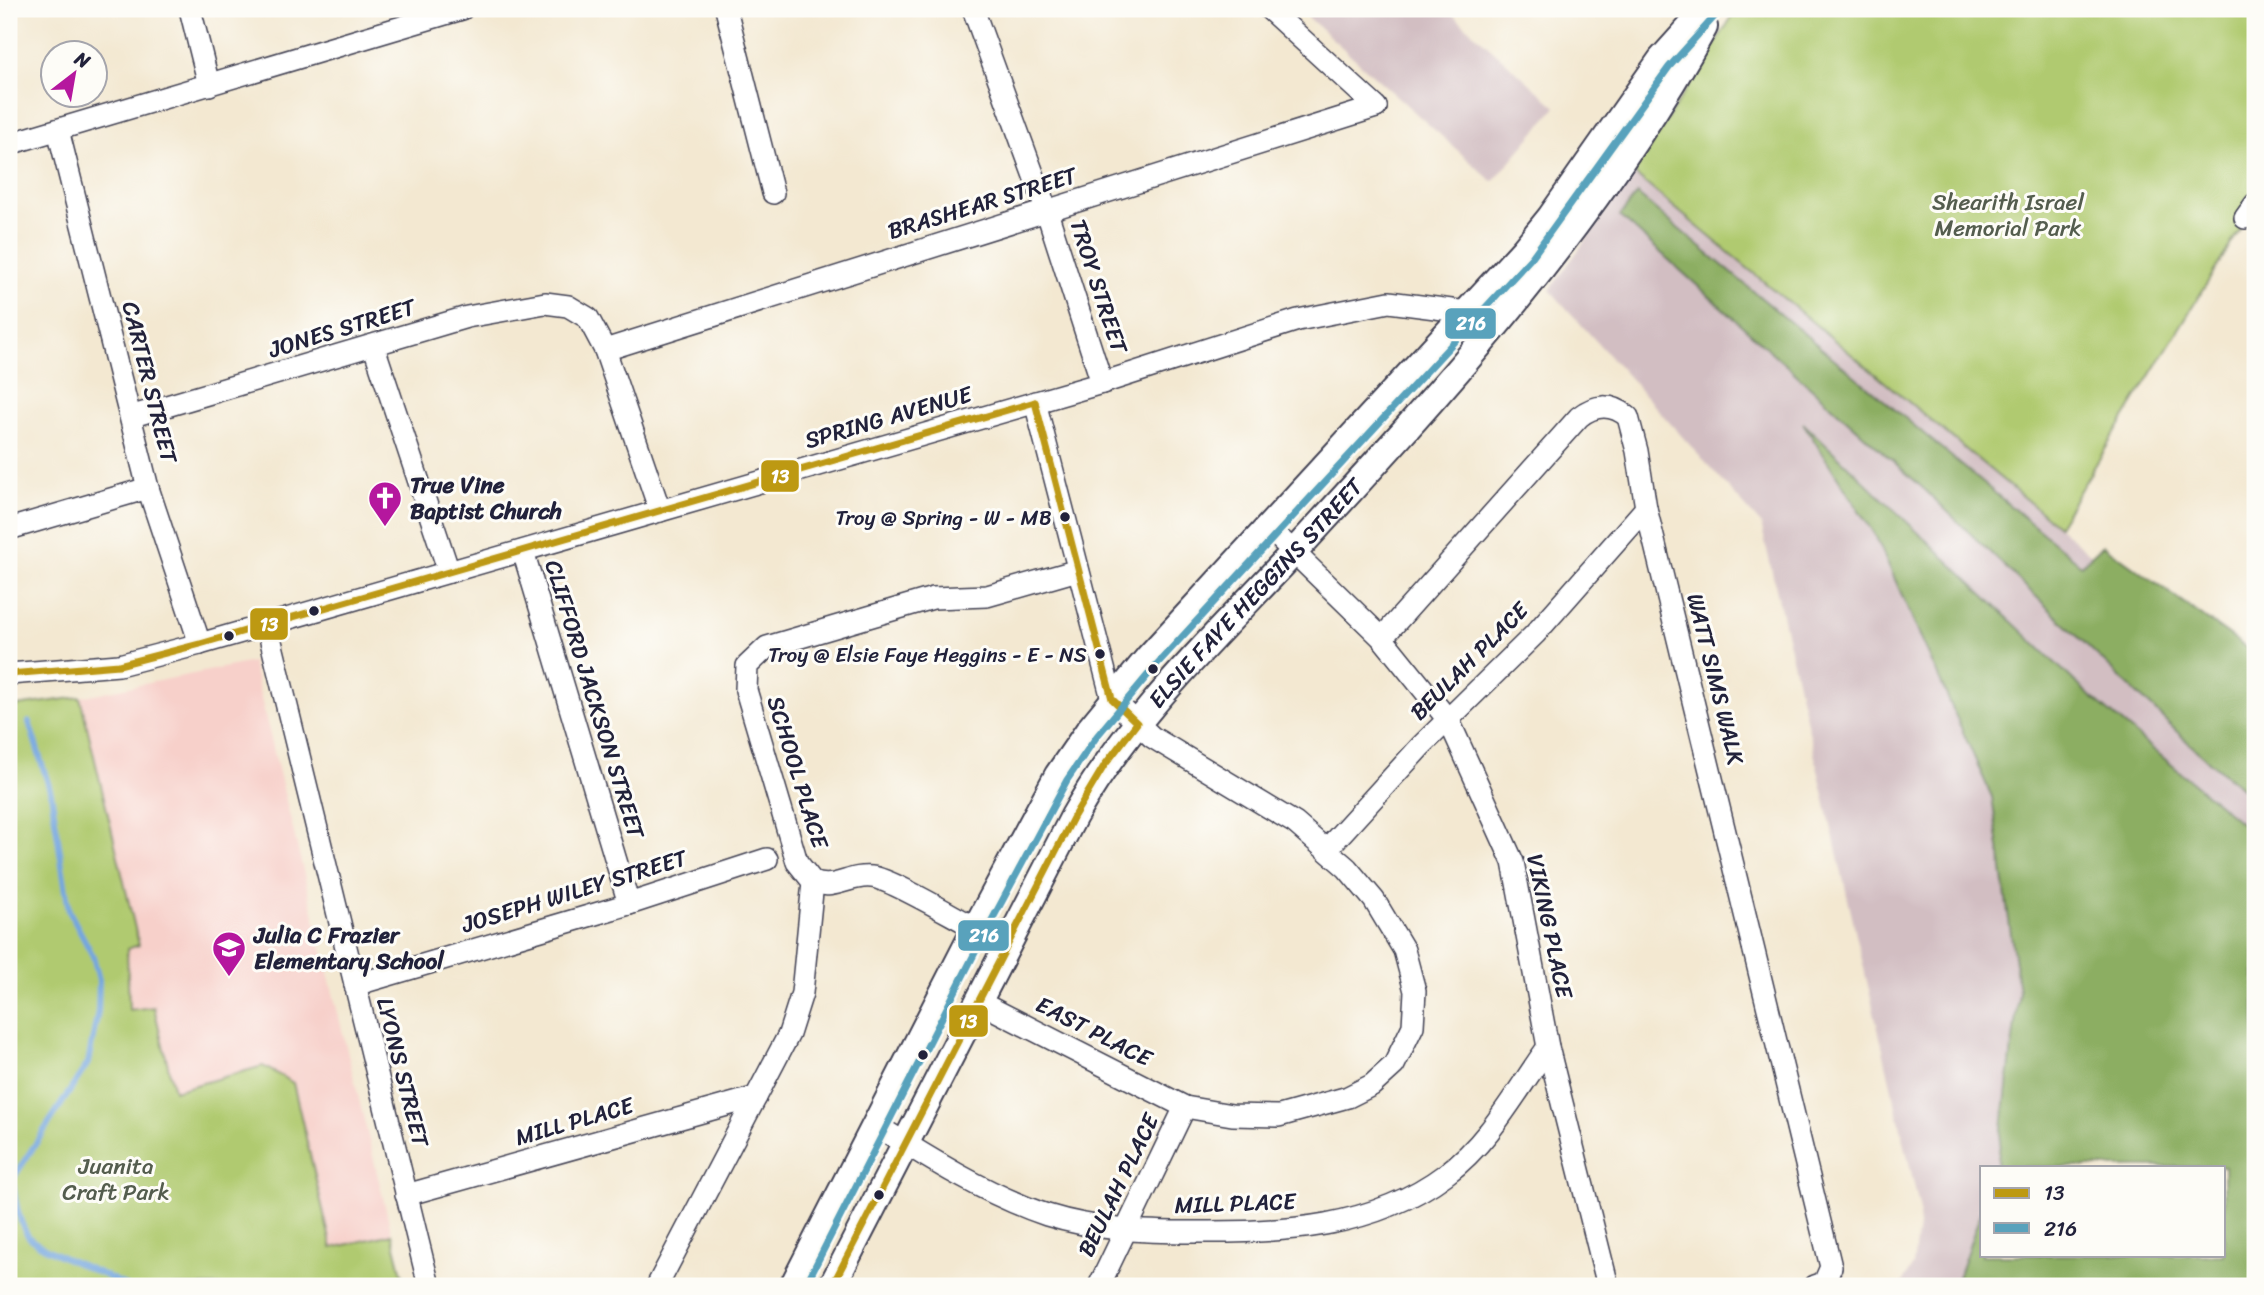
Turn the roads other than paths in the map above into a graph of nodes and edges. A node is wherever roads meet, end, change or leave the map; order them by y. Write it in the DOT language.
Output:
graph roads {
  1 [pos="190,9"];
  2 [pos="462,9"];
  3 [pos="726,9"];
  4 [pos="973,9"];
  5 [pos="1269,9"];
  6 [pos="1707,9"];
  7 [pos="1714,9"];
  8 [pos="209,85"];
  9 [pos="58,130"];
  10 [pos="9,144"];
  11 [pos="773,193"];
  12 [pos="1046,209"];
  13 [pos="1467,312"];
  14 [pos="1494,327"];
  15 [pos="374,347"];
  16 [pos="605,350"];
  17 [pos="1102,383"];
  18 [pos="1035,402"];
  19 [pos="133,416"];
  20 [pos="148,488"];
  21 [pos="1646,508"];
  22 [pos="660,511"];
  23 [pos="1268,527"];
  24 [pos="9,529"];
  25 [pos="523,551"];
  26 [pos="1293,552"];
  27 [pos="1077,569"];
  28 [pos="449,572"];
  29 [pos="267,625"];
  30 [pos="1382,638"];
  31 [pos="200,644"];
  32 [pos="9,674"];
  33 [pos="1111,699"];
  34 [pos="1449,721"];
  35 [pos="1137,723"];
  36 [pos="1327,849"];
  37 [pos="767,859"];
  38 [pos="813,882"];
  39 [pos="629,904"];
  40 [pos="976,928"];
  41 [pos="355,985"];
  42 [pos="979,1002"];
  43 [pos="1548,1047"];
  44 [pos="756,1097"];
  45 [pos="1185,1107"];
  46 [pos="874,1124"];
  47 [pos="905,1143"];
  48 [pos="406,1195"];
  49 [pos="1126,1232"];
  50 [pos="429,1286"];
  51 [pos="657,1286"];
  52 [pos="793,1286"];
  53 [pos="832,1286"];
  54 [pos="1099,1286"];
  55 [pos="1608,1286"];
  56 [pos="1815,1286"];
  1 -- 8 [label="street"];
  2 -- 8 [label="street"];
  3 -- 11 [label="street"];
  4 -- 12 [label="street, TROY STREET"];
  5 -- 12 [label="street, BRASHEAR STREET"];
  6 -- 13 [label="main road, ELSIE FAYE HEGGINS STREET"];
  7 -- 14 [label="main road, ELSIE FAYE HEGGINS STREET"];
  8 -- 9 [label="street"];
  9 -- 10 [label="street"];
  9 -- 19 [label="street, CARTER STREET"];
  12 -- 16 [label="street, BRASHEAR STREET"];
  12 -- 17 [label="street, TROY STREET"];
  13 -- 14 [label="street, SPRING AVENUE"];
  13 -- 17 [label="street, SPRING AVENUE"];
  13 -- 23 [label="main road, ELSIE FAYE HEGGINS STREET"];
  14 -- 26 [label="main road, ELSIE FAYE HEGGINS STREET"];
  15 -- 16 [label="street, JONES STREET"];
  15 -- 19 [label="street, JONES STREET"];
  15 -- 28 [label="street"];
  16 -- 22 [label="street"];
  17 -- 18 [label="street, SPRING AVENUE"];
  18 -- 22 [label="street, SPRING AVENUE"];
  18 -- 27 [label="street"];
  19 -- 20 [label="street, CARTER STREET"];
  20 -- 24 [label="street"];
  20 -- 31 [label="street, CARTER STREET"];
  21 -- 30 [label="street, WATT SIMS WALK"];
  21 -- 34 [label="street, BEULAH PLACE"];
  21 -- 56 [label="street, WATT SIMS WALK"];
  22 -- 25 [label="street, SPRING AVENUE"];
  23 -- 26 [label="street, VIKING PLACE"];
  23 -- 33 [label="main road, ELSIE FAYE HEGGINS STREET"];
  25 -- 28 [label="street, SPRING AVENUE"];
  25 -- 39 [label="street, CLIFFORD JACKSON STREET"];
  26 -- 30 [label="street, VIKING PLACE"];
  26 -- 35 [label="main road, ELSIE FAYE HEGGINS STREET"];
  27 -- 33 [label="street"];
  27 -- 38 [label="street, SCHOOL PLACE"];
  28 -- 29 [label="street, SPRING AVENUE"];
  29 -- 31 [label="street, SPRING AVENUE"];
  29 -- 41 [label="street, LYONS STREET"];
  30 -- 34 [label="street, VIKING PLACE"];
  31 -- 32 [label="street, SPRING AVENUE"];
  33 -- 35 [label="street"];
  33 -- 40 [label="main road, ELSIE FAYE HEGGINS STREET"];
  34 -- 36 [label="street, BEULAH PLACE"];
  34 -- 43 [label="street, VIKING PLACE"];
  35 -- 36 [label="street, EAST PLACE"];
  35 -- 42 [label="main road, ELSIE FAYE HEGGINS STREET"];
  36 -- 45 [label="street, EAST PLACE"];
  37 -- 39 [label="street, JOSEPH WILEY STREET"];
  38 -- 40 [label="street"];
  38 -- 44 [label="street, SCHOOL PLACE"];
  39 -- 41 [label="street, JOSEPH WILEY STREET"];
  40 -- 46 [label="main road, ELSIE FAYE HEGGINS STREET"];
  41 -- 48 [label="street, LYONS STREET"];
  42 -- 45 [label="street, EAST PLACE"];
  42 -- 47 [label="main road, ELSIE FAYE HEGGINS STREET"];
  43 -- 49 [label="street, MILL PLACE"];
  43 -- 55 [label="street, VIKING PLACE"];
  44 -- 48 [label="street, MILL PLACE"];
  44 -- 51 [label="street, SCHOOL PLACE"];
  45 -- 49 [label="street, BEULAH PLACE"];
  46 -- 47 [label="street, MILL PLACE"];
  46 -- 52 [label="main road, ELSIE FAYE HEGGINS STREET"];
  47 -- 49 [label="street, MILL PLACE"];
  47 -- 53 [label="main road, ELSIE FAYE HEGGINS STREET"];
  48 -- 50 [label="street, LYONS STREET"];
  49 -- 54 [label="street, BEULAH PLACE"];
}
